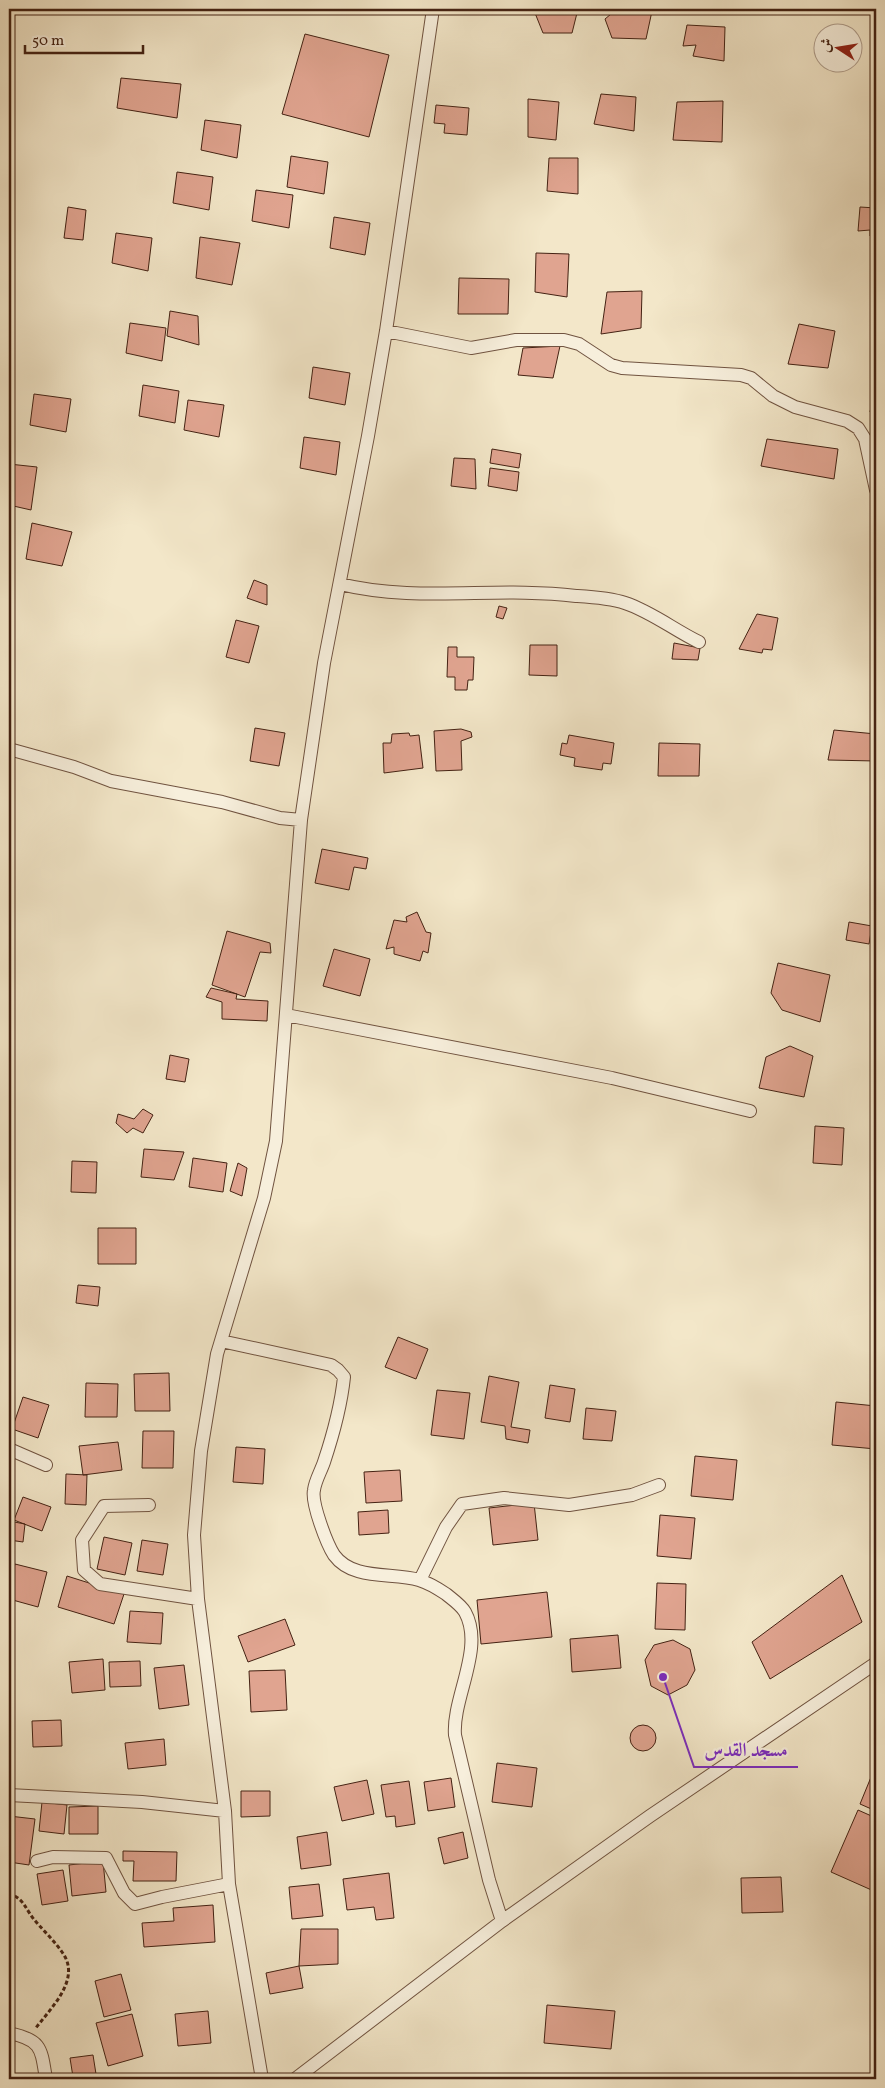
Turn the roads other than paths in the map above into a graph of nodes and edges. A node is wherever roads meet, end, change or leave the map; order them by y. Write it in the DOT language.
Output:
graph roads {
  1 [pos="433,9"];
  2 [pos="386,331"];
  3 [pos="876,490"];
  4 [pos="340,584"];
  5 [pos="699,642"];
  6 [pos="9,749"];
  7 [pos="301,820"];
  8 [pos="286,1015"];
  9 [pos="750,1111"];
  10 [pos="221,1342"];
  11 [pos="9,1449"];
  12 [pos="46,1466"];
  13 [pos="659,1484"];
  14 [pos="149,1505"];
  15 [pos="420,1580"];
  16 [pos="198,1599"];
  17 [pos="876,1663"];
  18 [pos="9,1795"];
  19 [pos="225,1811"];
  20 [pos="37,1861"];
  21 [pos="229,1884"];
  22 [pos="502,1921"];
  23 [pos="9,2033"];
  24 [pos="46,2079"];
  25 [pos="262,2079"];
  26 [pos="295,2079"];
  1 -- 2 [label="street"];
  2 -- 3 [label="street"];
  2 -- 4 [label="street"];
  4 -- 5 [label="street"];
  4 -- 7 [label="street"];
  6 -- 7 [label="street"];
  7 -- 8 [label="street"];
  8 -- 9 [label="street"];
  8 -- 10 [label="street"];
  10 -- 15 [label="street"];
  10 -- 16 [label="street"];
  11 -- 12 [label="street"];
  13 -- 15 [label="street"];
  14 -- 16 [label="street"];
  15 -- 22 [label="street"];
  16 -- 19 [label="street"];
  17 -- 22 [label="street"];
  18 -- 19 [label="street"];
  19 -- 21 [label="street"];
  20 -- 21 [label="street"];
  21 -- 25 [label="street"];
  22 -- 26 [label="street"];
  23 -- 24 [label="street"];
}
